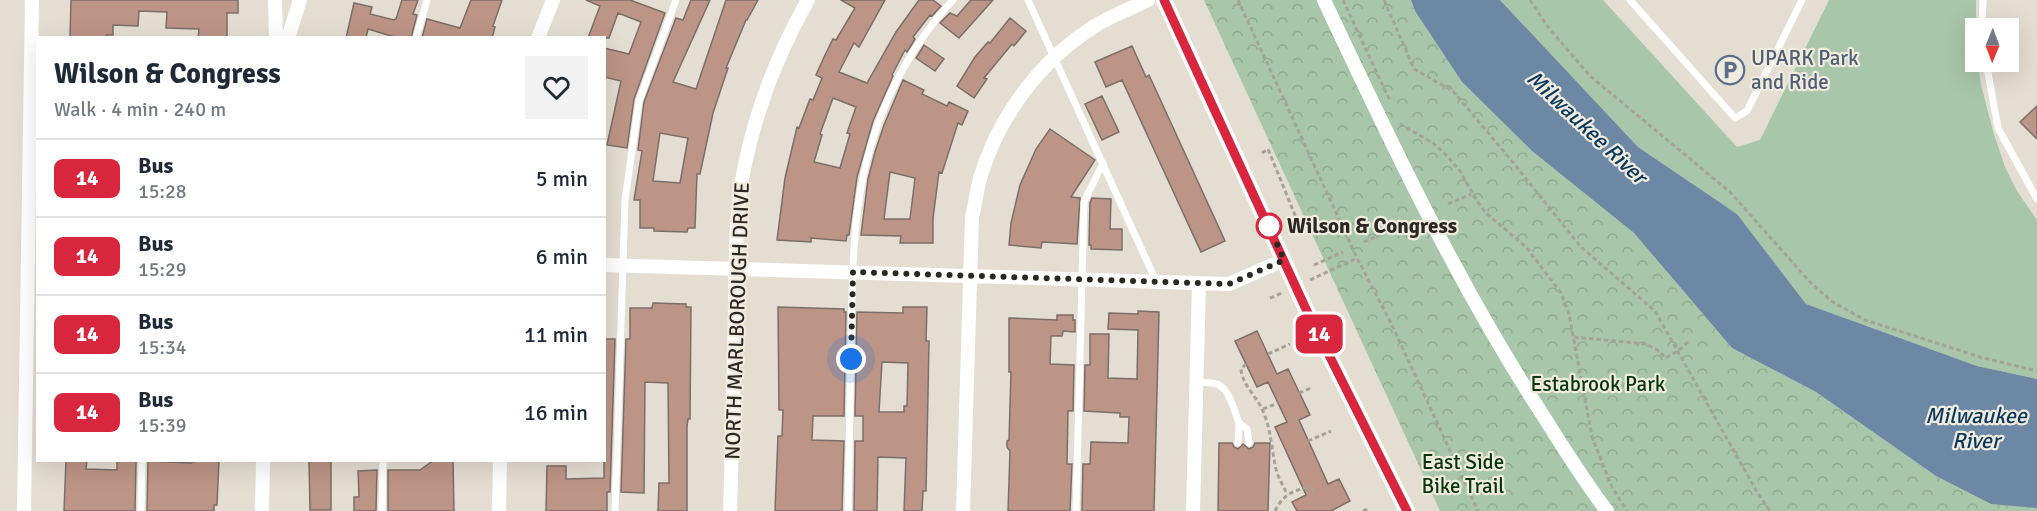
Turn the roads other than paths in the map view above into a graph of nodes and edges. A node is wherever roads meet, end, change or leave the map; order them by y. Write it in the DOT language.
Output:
graph roads {
  1 [pos="32,0"];
  2 [pos="275,0"];
  3 [pos="300,0"];
  4 [pos="427,0"];
  5 [pos="553,0"];
  6 [pos="676,0"];
  7 [pos="808,0"];
  8 [pos="953,0"];
  9 [pos="1028,0"];
  10 [pos="1148,0"];
  11 [pos="1164,0"];
  12 [pos="1324,0"];
  13 [pos="1630,0"];
  14 [pos="1802,0"];
  15 [pos="1983,0"];
  16 [pos="1982,18"];
  17 [pos="276,36"];
  18 [pos="289,36"];
  19 [pos="417,36"];
  20 [pos="539,36"];
  21 [pos="1054,58"];
  22 [pos="1988,72"];
  23 [pos="1103,163"];
  24 [pos="2037,199"];
  25 [pos="1284,260"];
  26 [pos="606,265"];
  27 [pos="622,266"];
  28 [pos="736,268"];
  29 [pos="853,272"];
  30 [pos="970,277"];
  31 [pos="1082,280"];
  32 [pos="1157,282"];
  33 [pos="1199,284"];
  34 [pos="1196,382"];
  35 [pos="1239,423"];
  36 [pos="1238,443"];
  37 [pos="1249,443"];
  38 [pos="142,462"];
  39 [pos="263,462"];
  40 [pos="383,462"];
  41 [pos="500,462"];
  42 [pos="24,511"];
  43 [pos="141,511"];
  44 [pos="262,511"];
  45 [pos="382,511"];
  46 [pos="499,511"];
  47 [pos="615,511"];
  48 [pos="730,511"];
  49 [pos="848,511"];
  50 [pos="963,511"];
  51 [pos="1076,511"];
  52 [pos="1193,511"];
  53 [pos="1407,511"];
  54 [pos="1607,511"];
  1 -- 42 [label="street"];
  2 -- 17 [label="street"];
  3 -- 18 [label="street"];
  4 -- 19 [label="lane"];
  5 -- 20 [label="street"];
  6 -- 27 [label="lane"];
  7 -- 28 [label="street, NORTH MARLBOROUGH DRIVE"];
  8 -- 29 [label="lane"];
  9 -- 21 [label="lane"];
  10 -- 21 [label="street"];
  11 -- 25 [label="street"];
  12 -- 54 [label="street"];
  13 -- 14 [label="lane"];
  15 -- 16 [label="lane"];
  21 -- 23 [label="lane"];
  21 -- 30 [label="street"];
  22 -- 24 [label="lane"];
  23 -- 31 [label="lane"];
  23 -- 32 [label="lane"];
  25 -- 33 [label="street"];
  25 -- 53 [label="street"];
  26 -- 27 [label="street"];
  27 -- 28 [label="street"];
  27 -- 47 [label="lane"];
  28 -- 29 [label="street"];
  28 -- 48 [label="street, NORTH MARLBOROUGH DRIVE"];
  29 -- 30 [label="street"];
  29 -- 49 [label="lane"];
  30 -- 31 [label="street"];
  30 -- 50 [label="street"];
  31 -- 32 [label="street"];
  31 -- 51 [label="lane"];
  32 -- 33 [label="street"];
  33 -- 34 [label="street"];
  34 -- 35 [label="lane"];
  34 -- 52 [label="street"];
  35 -- 36 [label="lane"];
  35 -- 37 [label="lane"];
  38 -- 43 [label="lane"];
  39 -- 44 [label="street"];
  40 -- 45 [label="lane"];
  41 -- 46 [label="street"];
}
